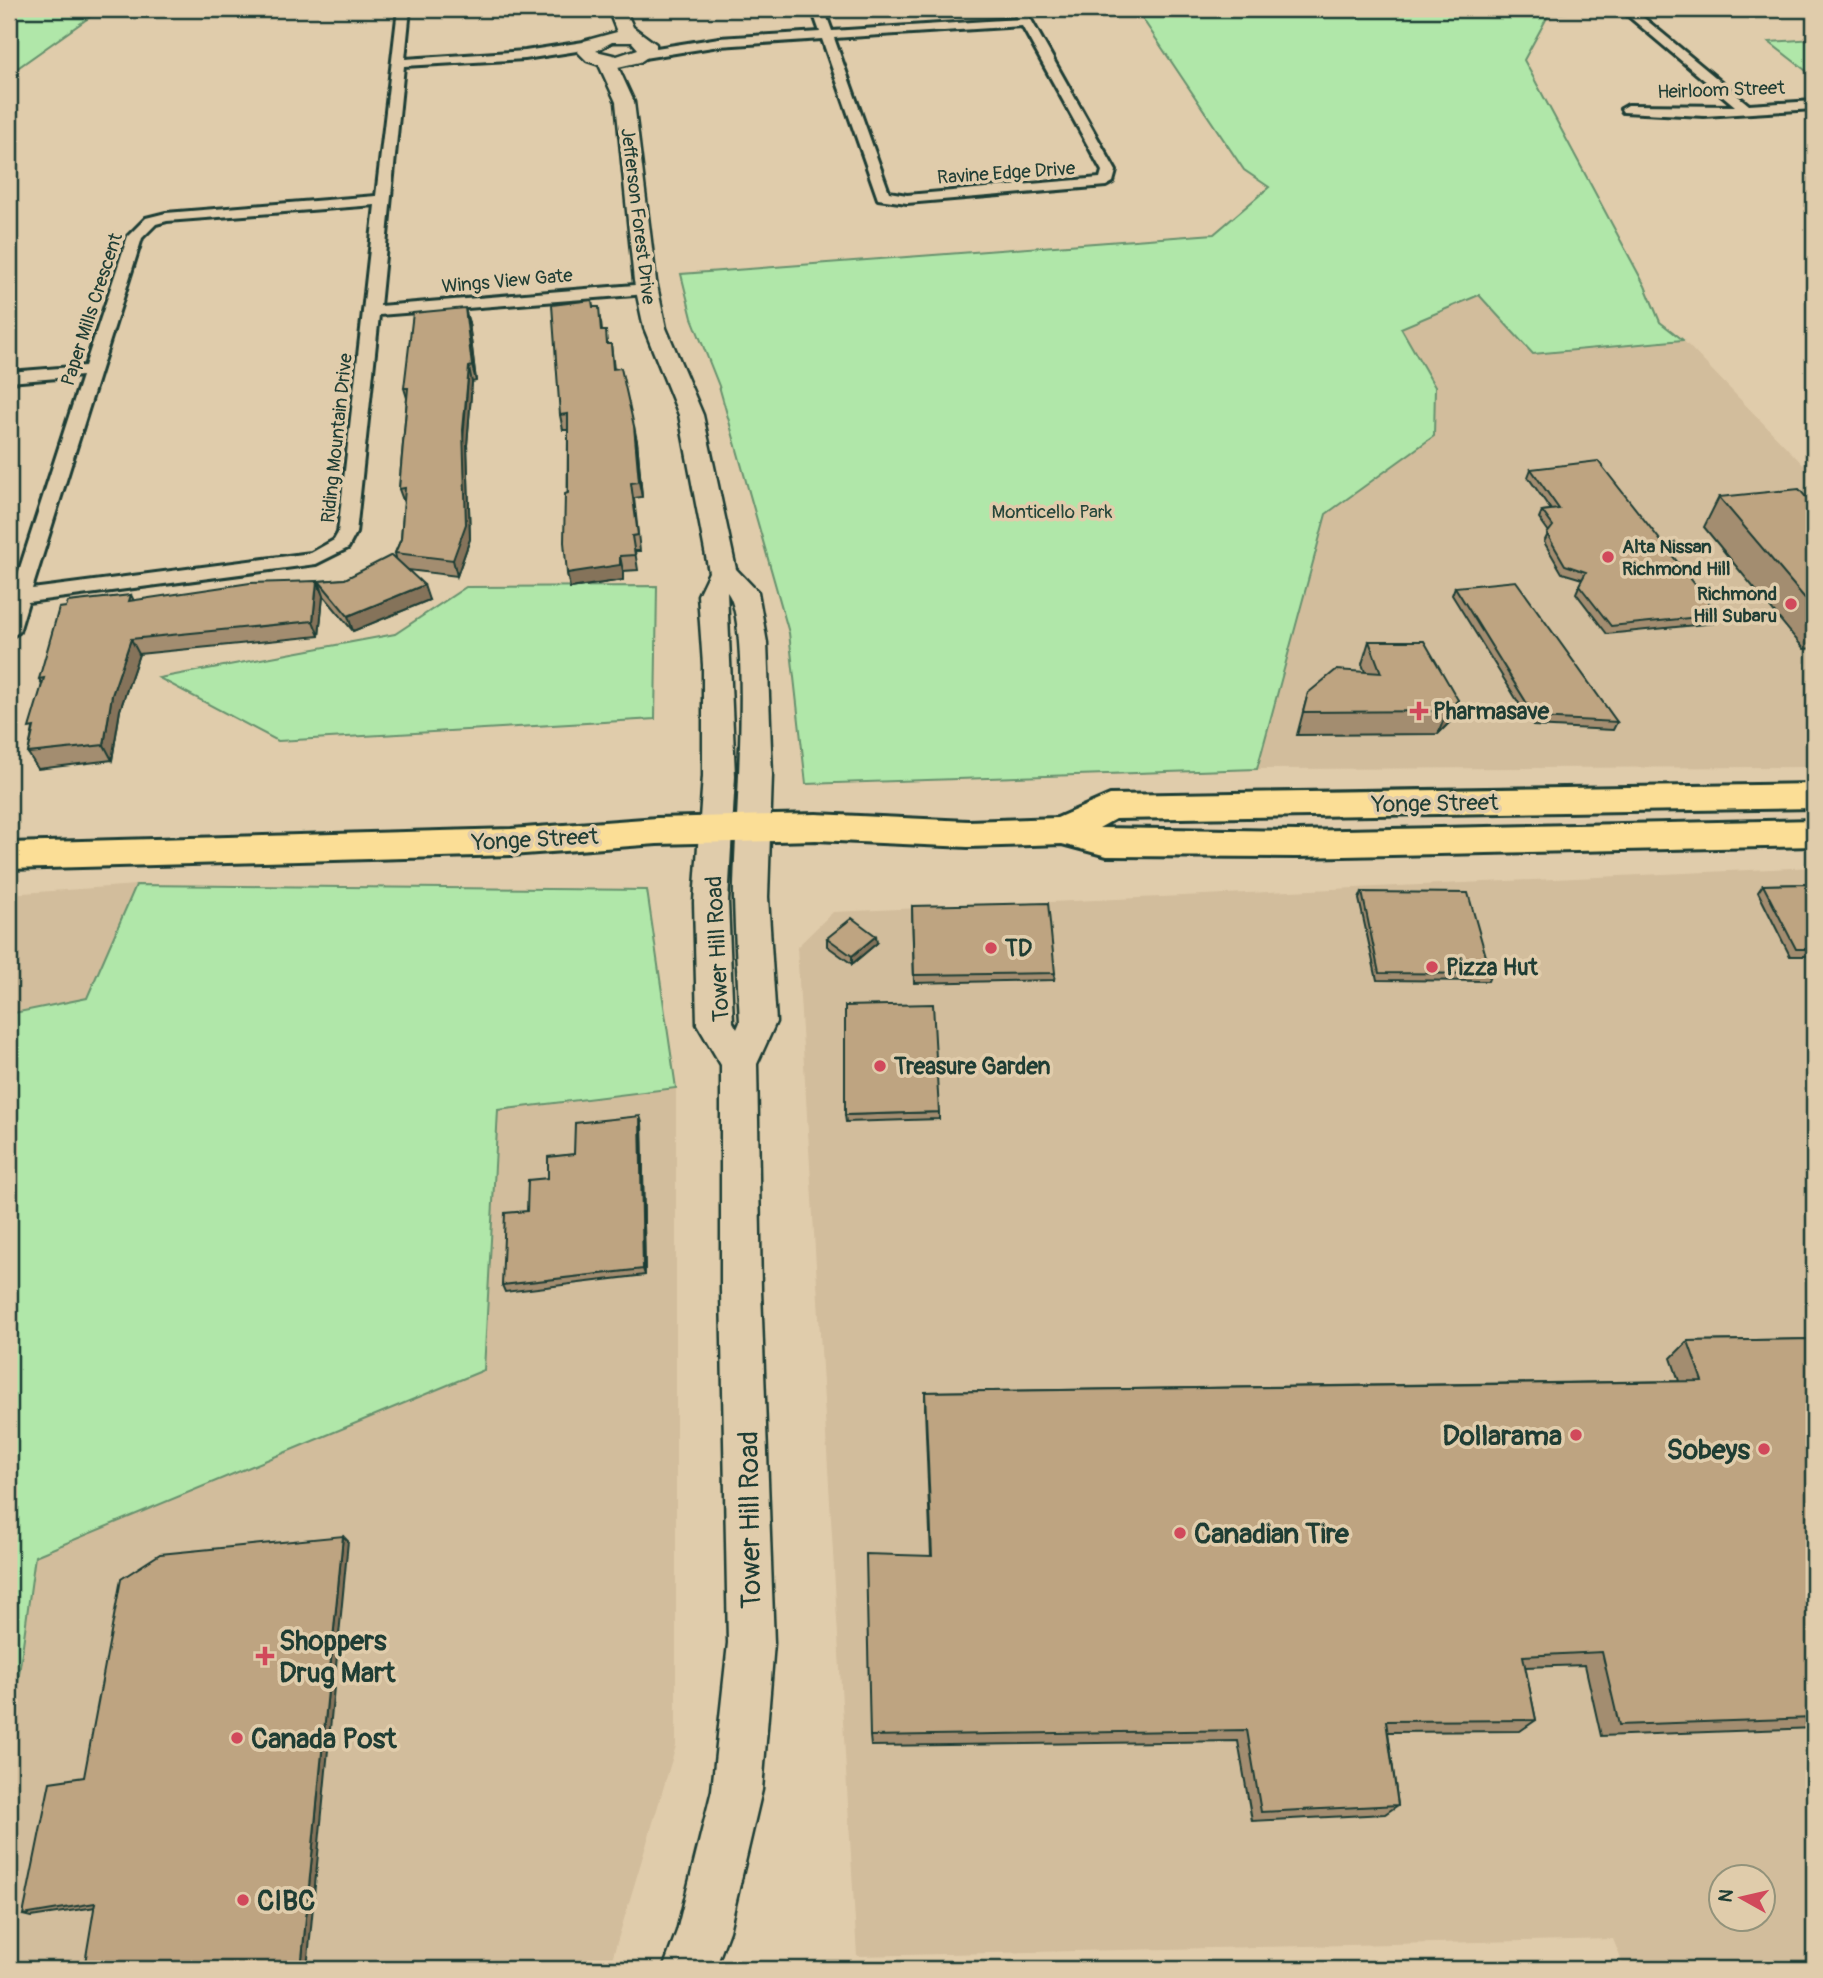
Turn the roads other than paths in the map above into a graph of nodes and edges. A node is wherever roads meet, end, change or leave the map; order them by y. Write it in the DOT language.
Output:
graph roads {
  1 [pos="404,9"];
  2 [pos="614,9"];
  3 [pos="818,9"];
  4 [pos="1019,9"];
  5 [pos="1626,9"];
  6 [pos="1026,22"];
  7 [pos="826,35"];
  8 [pos="639,48"];
  9 [pos="597,50"];
  10 [pos="399,63"];
  11 [pos="625,102"];
  12 [pos="1814,105"];
  13 [pos="1746,109"];
  14 [pos="1628,110"];
  15 [pos="383,200"];
  16 [pos="647,289"];
  17 [pos="371,311"];
  18 [pos="93,370"];
  19 [pos="9,377"];
  20 [pos="723,572"];
  21 [pos="20,597"];
  22 [pos="9,632"];
  23 [pos="1814,796"];
  24 [pos="754,828"];
  25 [pos="715,829"];
  26 [pos="1062,831"];
  27 [pos="1814,833"];
  28 [pos="9,856"];
  29 [pos="739,1065"];
  30 [pos="689,1969"];
  1 -- 10 [label="street, Riding Mountain Drive"];
  2 -- 8 [label="street"];
  2 -- 9 [label="street"];
  3 -- 7 [label="street"];
  4 -- 6 [label="street, Ravine Edge Drive"];
  5 -- 13 [label="street"];
  6 -- 7 [label="street"];
  6 -- 7 [label="street, Ravine Edge Drive"];
  7 -- 8 [label="street"];
  8 -- 9 [label="street"];
  8 -- 11 [label="street, Jefferson Forest Drive"];
  9 -- 10 [label="street"];
  9 -- 11 [label="street, Jefferson Forest Drive"];
  10 -- 15 [label="street, Riding Mountain Drive"];
  11 -- 16 [label="street, Jefferson Forest Drive"];
  12 -- 13 [label="street, Heirloom Street"];
  13 -- 14 [label="street, Heirloom Street"];
  15 -- 17 [label="street, Riding Mountain Drive"];
  15 -- 18 [label="street, Paper Mills Crescent"];
  16 -- 17 [label="street, Wings View Gate"];
  16 -- 20 [label="street, Jefferson Forest Drive"];
  17 -- 21 [label="street, Riding Mountain Drive"];
  18 -- 19 [label="street"];
  18 -- 21 [label="street, Paper Mills Crescent"];
  20 -- 24 [label="street, Jefferson Forest Drive"];
  20 -- 25 [label="street, Jefferson Forest Drive"];
  21 -- 22 [label="street, Paper Mills Crescent"];
  23 -- 26 [label="main road, Yonge Street"];
  24 -- 25 [label="main road, Yonge Street"];
  24 -- 26 [label="main road, Yonge Street"];
  24 -- 29 [label="street, Tower Hill Road"];
  25 -- 28 [label="main road, Yonge Street"];
  25 -- 29 [label="street, Tower Hill Road"];
  26 -- 27 [label="main road, Yonge Street"];
  29 -- 30 [label="street, Tower Hill Road"];
}
